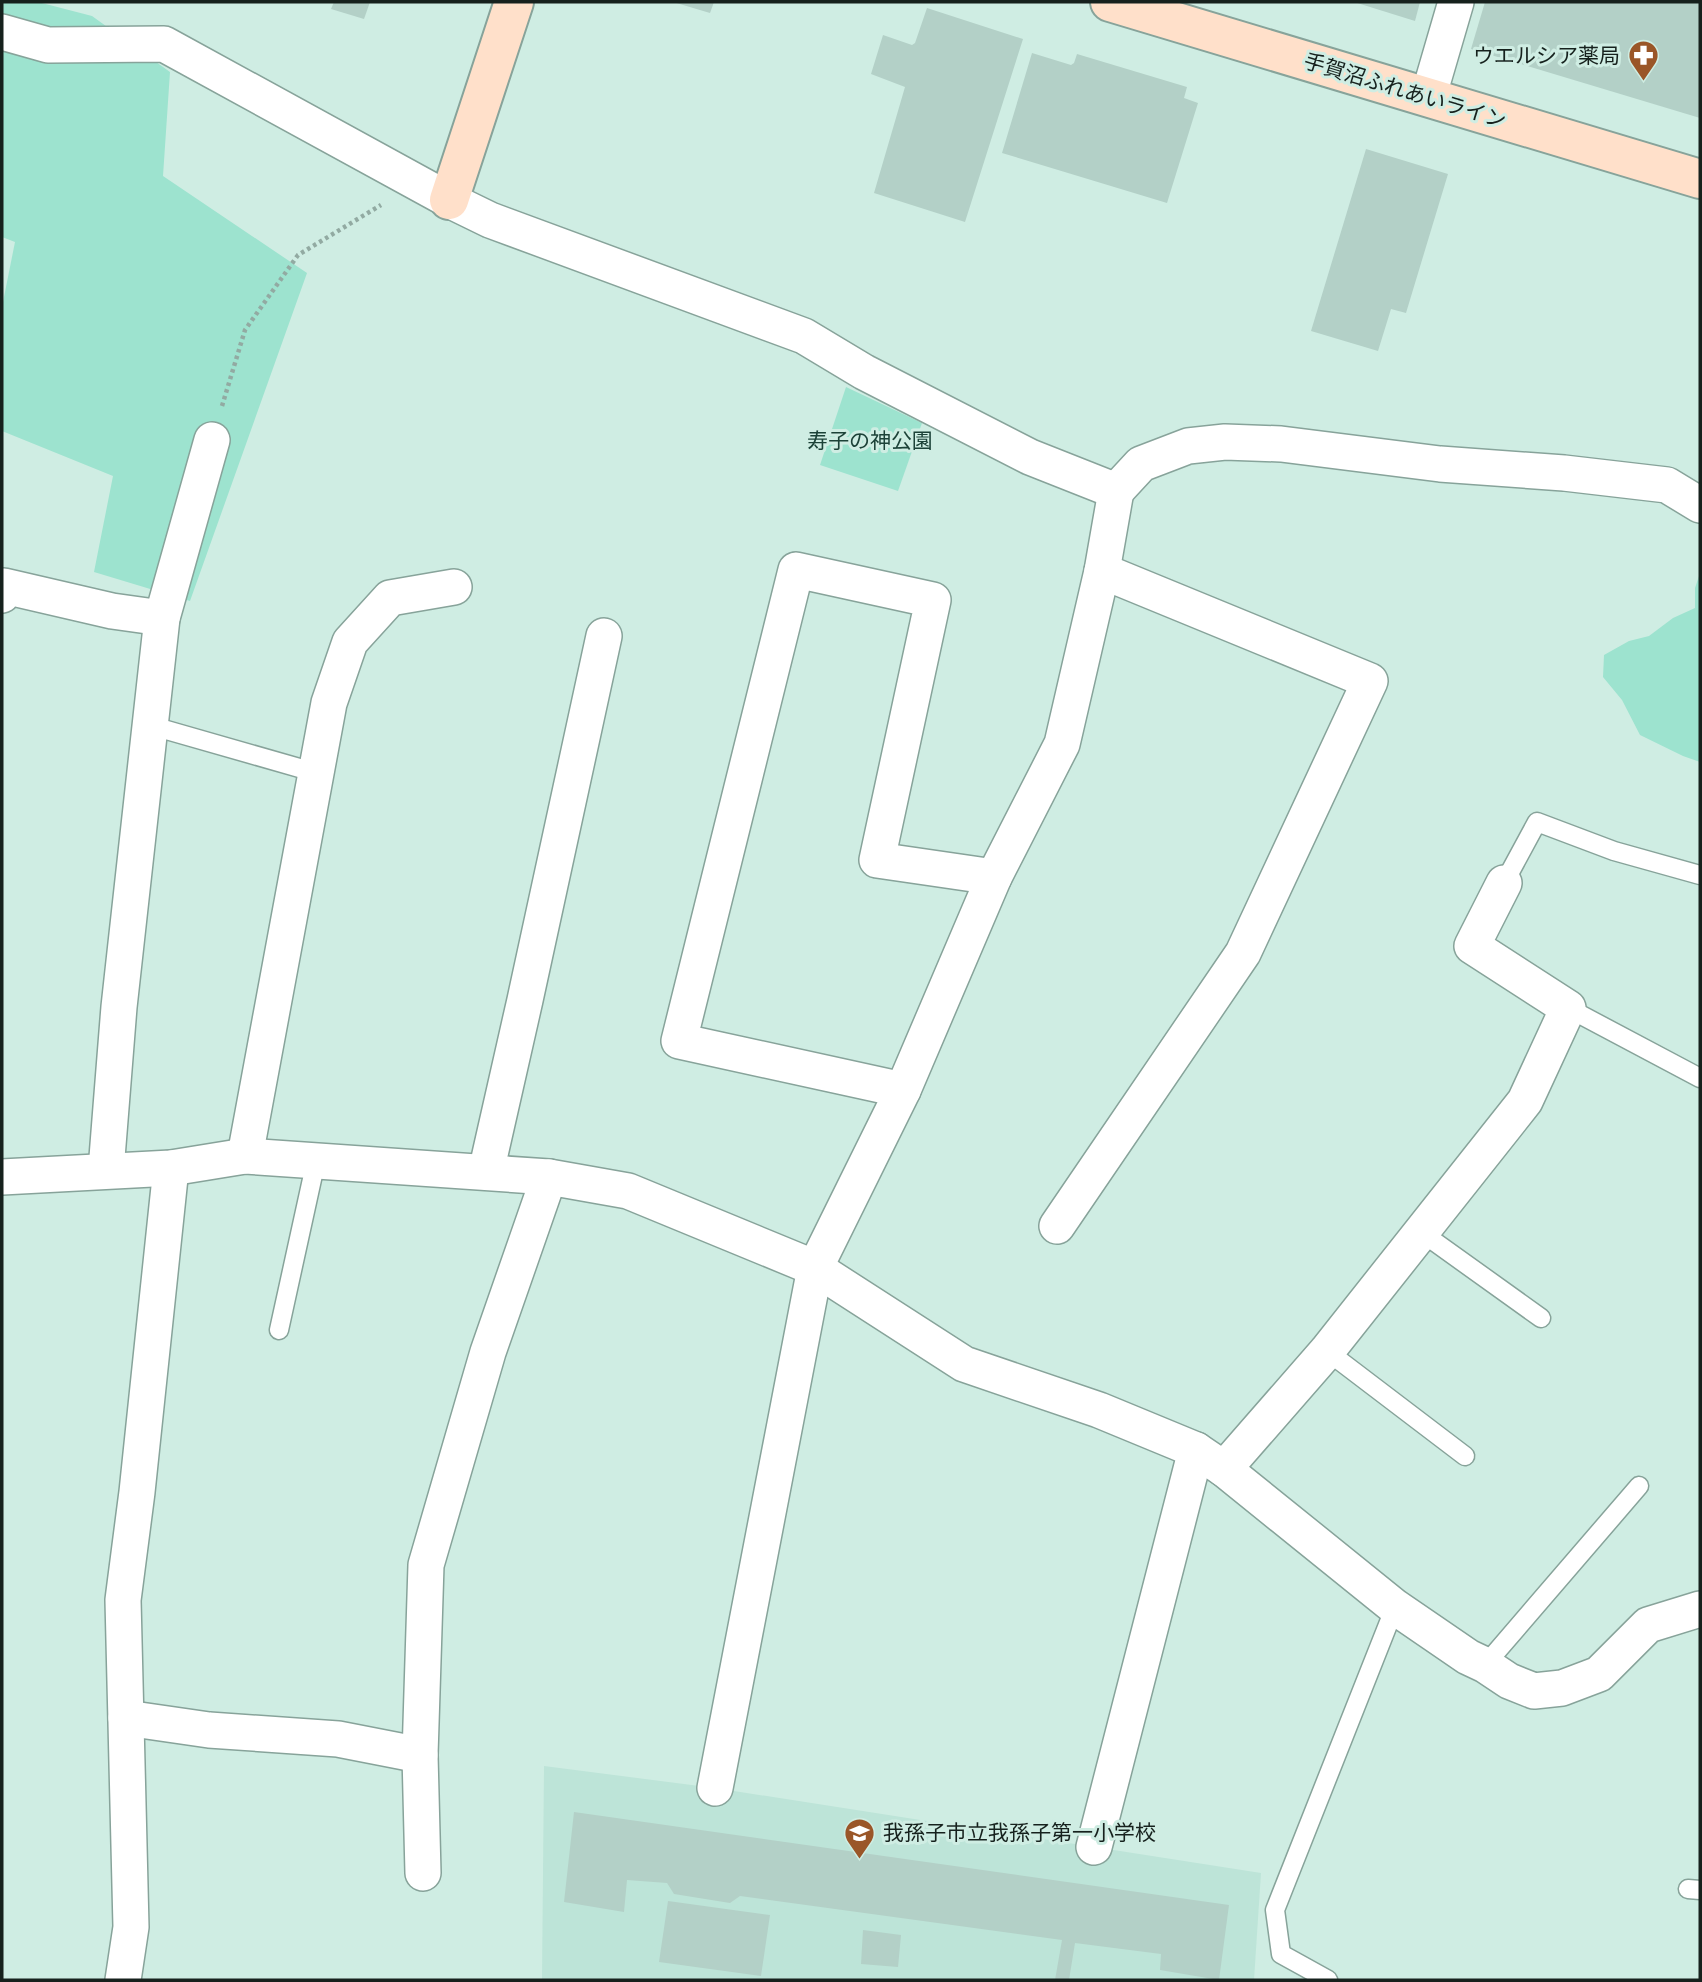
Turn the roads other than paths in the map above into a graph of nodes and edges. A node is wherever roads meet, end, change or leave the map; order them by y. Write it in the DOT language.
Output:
graph roads {
  1 [pos="514,2"];
  2 [pos="1110,2"];
  3 [pos="1456,2"];
  4 [pos="2,32"];
  5 [pos="1428,98"];
  6 [pos="1700,179"];
  7 [pos="449,200"];
  8 [pos="212,440"];
  9 [pos="1116,491"];
  10 [pos="1700,505"];
  11 [pos="1102,571"];
  12 [pos="454,587"];
  13 [pos="2,595"];
  14 [pos="162,618"];
  15 [pos="604,636"];
  16 [pos="149,726"];
  17 [pos="317,773"];
  18 [pos="1700,875"];
  19 [pos="994,877"];
  20 [pos="1504,883"];
  21 [pos="1569,1008"];
  22 [pos="1700,1078"];
  23 [pos="903,1090"];
  24 [pos="245,1156"];
  25 [pos="316,1161"];
  26 [pos="171,1168"];
  27 [pos="106,1170"];
  28 [pos="486,1172"];
  29 [pos="2,1177"];
  30 [pos="549,1177"];
  31 [pos="1057,1226"];
  32 [pos="1421,1233"];
  33 [pos="815,1268"];
  34 [pos="1541,1318"];
  35 [pos="279,1330"];
  36 [pos="1327,1351"];
  37 [pos="1196,1450"];
  38 [pos="1465,1456"];
  39 [pos="1224,1469"];
  40 [pos="1639,1486"];
  41 [pos="1395,1607"];
  42 [pos="1700,1608"];
  43 [pos="1485,1665"];
  44 [pos="126,1718"];
  45 [pos="419,1755"];
  46 [pos="715,1788"];
  47 [pos="1094,1847"];
  48 [pos="423,1873"];
  49 [pos="122,1980"];
  50 [pos="1328,1980"];
  1 -- 7 [label="street"];
  2 -- 5 [label="street, 手賀沼ふれあいライン"];
  3 -- 5 [label="street"];
  4 -- 7 [label="street"];
  5 -- 6 [label="street, 手賀沼ふれあいライン"];
  7 -- 9 [label="street"];
  8 -- 14 [label="street"];
  9 -- 10 [label="street"];
  9 -- 11 [label="street"];
  11 -- 19 [label="street"];
  11 -- 31 [label="street"];
  12 -- 17 [label="street"];
  13 -- 14 [label="street"];
  14 -- 16 [label="street"];
  15 -- 28 [label="street"];
  16 -- 17 [label="lane"];
  16 -- 27 [label="street"];
  17 -- 24 [label="street"];
  18 -- 20 [label="lane"];
  19 -- 23 [label="street"];
  19 -- 23 [label="street"];
  20 -- 21 [label="street"];
  21 -- 22 [label="lane"];
  21 -- 32 [label="street"];
  23 -- 33 [label="street"];
  24 -- 25 [label="street"];
  24 -- 26 [label="street"];
  25 -- 28 [label="street"];
  25 -- 35 [label="lane"];
  26 -- 27 [label="street"];
  26 -- 44 [label="street"];
  27 -- 29 [label="street"];
  28 -- 30 [label="street"];
  30 -- 33 [label="street"];
  30 -- 45 [label="street"];
  32 -- 34 [label="lane"];
  32 -- 36 [label="street"];
  33 -- 37 [label="street"];
  33 -- 46 [label="street"];
  36 -- 38 [label="lane"];
  36 -- 39 [label="street"];
  37 -- 39 [label="street"];
  37 -- 47 [label="street"];
  39 -- 41 [label="street"];
  40 -- 43 [label="lane"];
  41 -- 43 [label="street"];
  41 -- 50 [label="lane"];
  42 -- 43 [label="street"];
  44 -- 45 [label="street"];
  44 -- 49 [label="street"];
  45 -- 48 [label="street"];
}
